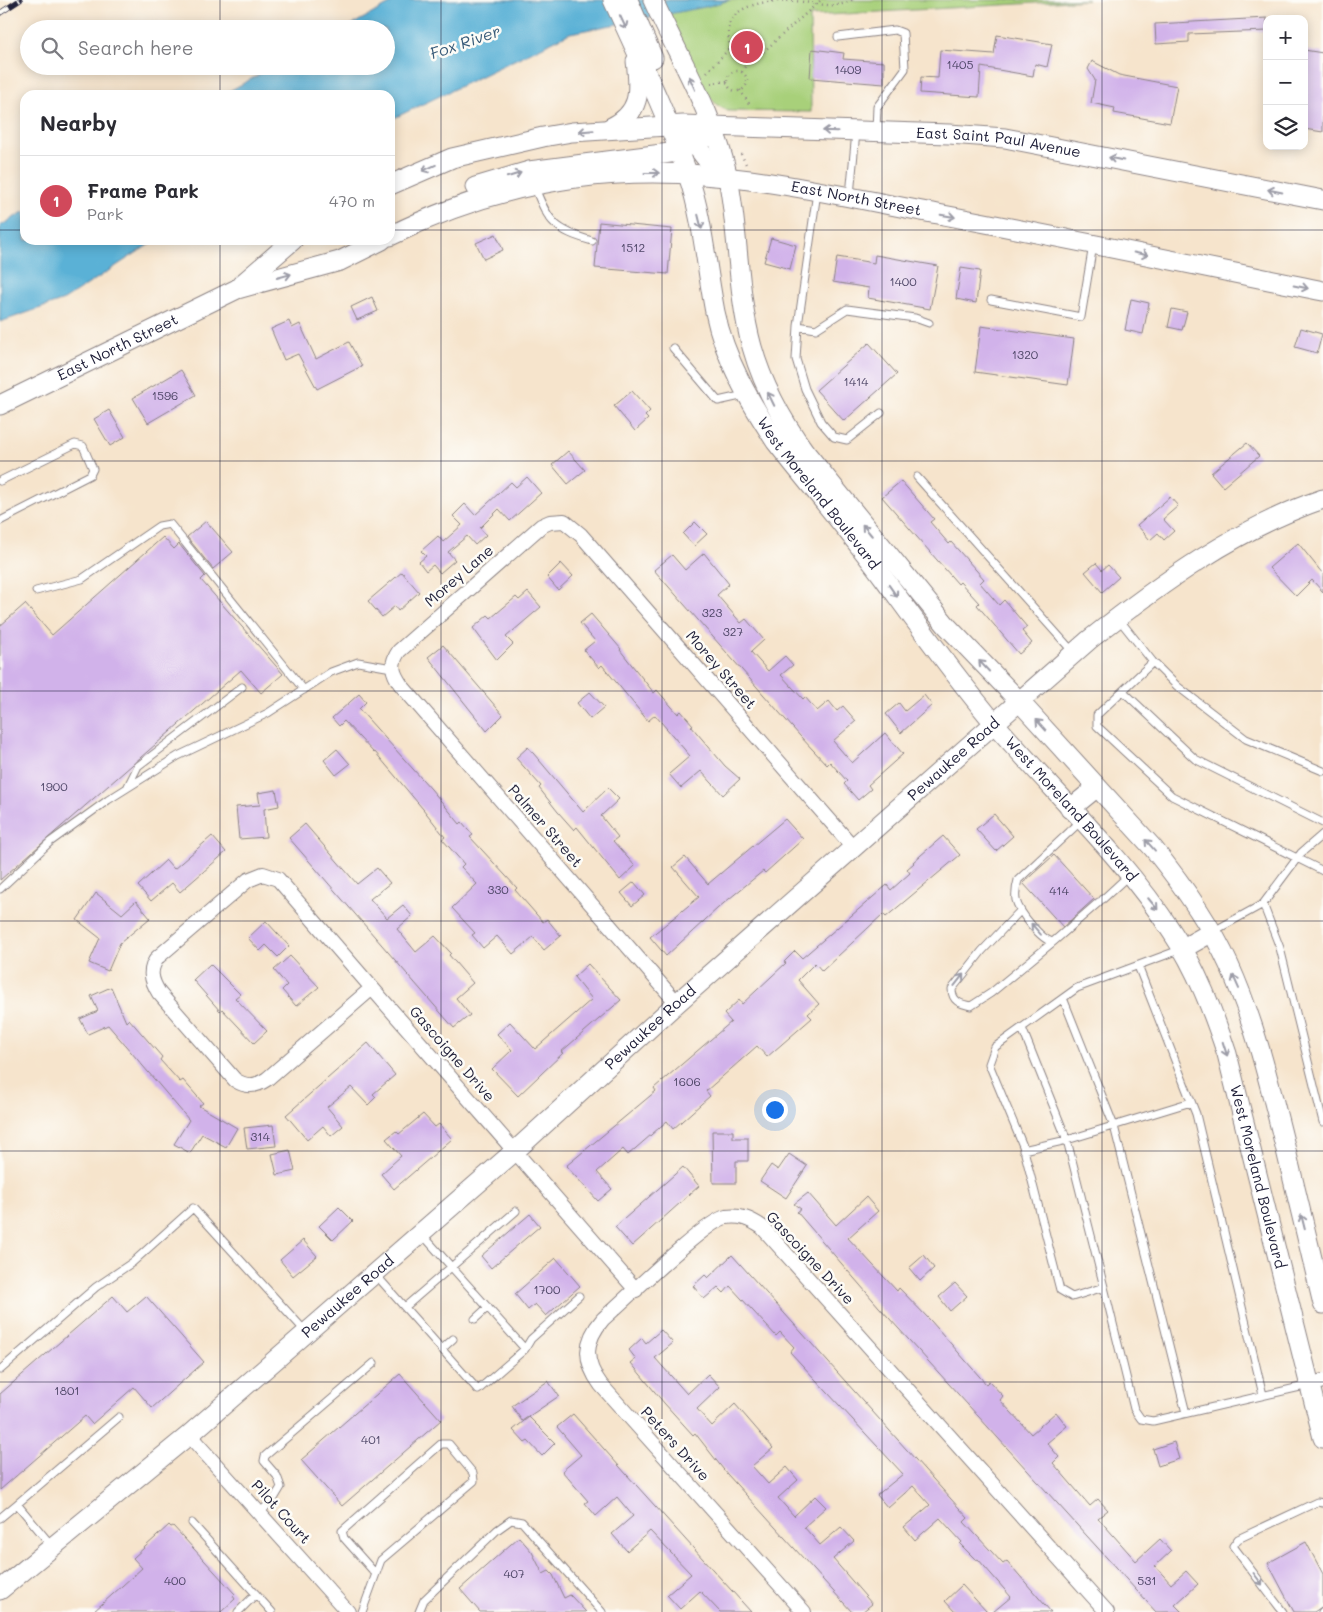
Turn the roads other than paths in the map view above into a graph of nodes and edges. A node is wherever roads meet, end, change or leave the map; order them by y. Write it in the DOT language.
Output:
graph roads {
  1 [pos="613,0"];
  2 [pos="628,0"];
  3 [pos="653,0"];
  4 [pos="838,37"];
  5 [pos="639,42"];
  6 [pos="676,125"];
  7 [pos="711,127"];
  8 [pos="608,129"];
  9 [pos="856,132"];
  10 [pos="876,132"];
  11 [pos="686,148"];
  12 [pos="688,175"];
  13 [pos="728,178"];
  14 [pos="395,183"];
  15 [pos="534,185"];
  16 [pos="818,192"];
  17 [pos="850,198"];
  18 [pos="1323,200"];
  19 [pos="425,220"];
  20 [pos="395,234"];
  21 [pos="592,241"];
  22 [pos="287,245"];
  23 [pos="372,245"];
  24 [pos="1094,245"];
  25 [pos="236,289"];
  26 [pos="1323,291"];
  27 [pos="991,300"];
  28 [pos="929,323"];
  29 [pos="798,326"];
  30 [pos="672,348"];
  31 [pos="746,394"];
  32 [pos="0,405"];
  33 [pos="881,413"];
  34 [pos="917,477"];
  35 [pos="0,481"];
  36 [pos="1323,499"];
  37 [pos="559,520"];
  38 [pos="0,521"];
  39 [pos="36,591"];
  40 [pos="1118,618"];
  41 [pos="1074,653"];
  42 [pos="1153,662"];
  43 [pos="392,668"];
  44 [pos="242,686"];
  45 [pos="304,690"];
  46 [pos="1122,691"];
  47 [pos="1019,701"];
  48 [pos="994,724"];
  49 [pos="1323,771"];
  50 [pos="1097,787"];
  51 [pos="127,788"];
  52 [pos="1076,815"];
  53 [pos="1323,824"];
  54 [pos="1323,834"];
  55 [pos="853,847"];
  56 [pos="1296,859"];
  57 [pos="1323,871"];
  58 [pos="1128,875"];
  59 [pos="0,889"];
  60 [pos="1263,904"];
  61 [pos="1020,911"];
  62 [pos="1212,932"];
  63 [pos="1052,942"];
  64 [pos="1182,949"];
  65 [pos="1138,966"];
  66 [pos="372,988"];
  67 [pos="1063,998"];
  68 [pos="677,1003"];
  69 [pos="1022,1028"];
  70 [pos="1191,1102"];
  71 [pos="1323,1122"];
  72 [pos="1114,1126"];
  73 [pos="1067,1140"];
  74 [pos="1023,1150"];
  75 [pos="515,1151"];
  76 [pos="516,1211"];
  77 [pos="421,1233"];
  78 [pos="452,1267"];
  79 [pos="375,1273"];
  80 [pos="1104,1287"];
  81 [pos="636,1290"];
  82 [pos="579,1296"];
  83 [pos="1323,1304"];
  84 [pos="405,1307"];
  85 [pos="488,1307"];
  86 [pos="475,1319"];
  87 [pos="306,1332"];
  88 [pos="453,1339"];
  89 [pos="442,1348"];
  90 [pos="525,1349"];
  91 [pos="374,1363"];
  92 [pos="0,1370"];
  93 [pos="1316,1383"];
  94 [pos="1263,1395"];
  95 [pos="1186,1413"];
  96 [pos="119,1417"];
  97 [pos="189,1435"];
  98 [pos="1323,1438"];
  99 [pos="1323,1503"];
  100 [pos="17,1504"];
  101 [pos="260,1513"];
  102 [pos="0,1518"];
  103 [pos="192,1523"];
  104 [pos="52,1546"];
  105 [pos="375,1573"];
  106 [pos="0,1590"];
  107 [pos="256,1594"];
  108 [pos="238,1612"];
  109 [pos="272,1612"];
  110 [pos="348,1612"];
  111 [pos="362,1612"];
  112 [pos="420,1612"];
  113 [pos="602,1612"];
  114 [pos="804,1612"];
  115 [pos="1107,1612"];
  116 [pos="1283,1612"];
  1 -- 5 [label="main road, one-way"];
  2 -- 5 [label="main road"];
  7 -- 3 [label="main road, West Moreland Boulevard, one-way"];
  4 -- 10 [label="lane"];
  5 -- 6 [label="main road, West Moreland Boulevard"];
  5 -- 8 [label="main road"];
  6 -- 7 [label="main road, East Saint Paul Avenue"];
  6 -- 8 [label="main road"];
  6 -- 11 [label="main road, West Moreland Boulevard"];
  9 -- 7 [label="main road, East Saint Paul Avenue, one-way"];
  7 -- 11 [label="main road"];
  7 -- 13 [label="main road, West Moreland Boulevard"];
  8 -- 14 [label="main road, one-way"];
  9 -- 10 [label="main road, East Saint Paul Avenue"];
  9 -- 17 [label="lane"];
  18 -- 10 [label="main road, East Saint Paul Avenue, one-way"];
  11 -- 12 [label="main road, West Moreland Boulevard"];
  11 -- 13 [label="main road"];
  19 -- 11 [label="main road, one-way"];
  12 -- 13 [label="main road, East North Street"];
  15 -- 12 [label="main road, East North Street, one-way"];
  12 -- 31 [label="main road, West Moreland Boulevard, one-way"];
  13 -- 16 [label="main road, East North Street"];
  47 -- 13 [label="main road, West Moreland Boulevard, one-way"];
  15 -- 19 [label="main road, East North Street"];
  15 -- 21 [label="lane"];
  16 -- 17 [label="main road, East North Street"];
  16 -- 29 [label="lane"];
  17 -- 24 [label="main road, East North Street, one-way"];
  19 -- 20 [label="main road, East North Street"];
  22 -- 25 [label="main road, East North Street"];
  25 -- 23 [label="main road, East North Street, one-way"];
  24 -- 26 [label="main road, East North Street, one-way"];
  24 -- 27 [label="lane"];
  25 -- 32 [label="main road, East North Street"];
  28 -- 29 [label="lane"];
  29 -- 33 [label="lane"];
  30 -- 31 [label="lane"];
  31 -- 48 [label="main road, West Moreland Boulevard, one-way"];
  34 -- 41 [label="lane"];
  35 -- 38 [label="lane"];
  36 -- 40 [label="main road, Pewaukee Road"];
  37 -- 43 [label="street, Morey Lane"];
  37 -- 55 [label="street, Morey Street"];
  39 -- 45 [label="lane"];
  40 -- 41 [label="main road, Pewaukee Road"];
  40 -- 42 [label="lane"];
  41 -- 47 [label="main road, Pewaukee Road"];
  42 -- 46 [label="lane"];
  42 -- 49 [label="lane"];
  43 -- 45 [label="lane"];
  43 -- 68 [label="street, Palmer Street"];
  44 -- 51 [label="lane"];
  45 -- 51 [label="lane"];
  46 -- 53 [label="lane"];
  46 -- 56 [label="lane"];
  47 -- 48 [label="main road, Pewaukee Road"];
  50 -- 47 [label="main road, West Moreland Boulevard, one-way"];
  48 -- 52 [label="main road, West Moreland Boulevard"];
  48 -- 55 [label="main road, Pewaukee Road"];
  50 -- 52 [label="main road"];
  62 -- 50 [label="main road, West Moreland Boulevard, one-way"];
  51 -- 59 [label="lane"];
  52 -- 58 [label="main road, West Moreland Boulevard"];
  52 -- 61 [label="lane"];
  54 -- 56 [label="lane"];
  55 -- 68 [label="main road, Pewaukee Road"];
  56 -- 57 [label="lane"];
  56 -- 60 [label="lane"];
  58 -- 63 [label="lane"];
  58 -- 64 [label="main road, West Moreland Boulevard, one-way"];
  60 -- 62 [label="lane"];
  60 -- 71 [label="lane"];
  63 -- 61 [label="lane, one-way"];
  63 -- 61 [label="lane, one-way"];
  62 -- 64 [label="main road"];
  83 -- 62 [label="main road, West Moreland Boulevard, one-way"];
  64 -- 65 [label="lane"];
  64 -- 93 [label="main road, West Moreland Boulevard, one-way"];
  65 -- 67 [label="lane"];
  65 -- 70 [label="lane"];
  66 -- 66 [label="street, Gascoigne Drive"];
  66 -- 75 [label="street, Gascoigne Drive"];
  67 -- 69 [label="lane"];
  67 -- 72 [label="lane"];
  68 -- 75 [label="main road, Pewaukee Road"];
  69 -- 73 [label="lane"];
  69 -- 74 [label="lane"];
  70 -- 72 [label="lane"];
  70 -- 94 [label="lane"];
  72 -- 73 [label="lane"];
  72 -- 95 [label="lane"];
  73 -- 74 [label="lane"];
  73 -- 80 [label="lane"];
  74 -- 80 [label="lane"];
  75 -- 77 [label="main road, Pewaukee Road"];
  75 -- 81 [label="street, Gascoigne Drive"];
  76 -- 78 [label="lane"];
  77 -- 78 [label="lane"];
  77 -- 79 [label="main road, Pewaukee Road"];
  78 -- 84 [label="lane"];
  78 -- 85 [label="lane"];
  79 -- 84 [label="lane"];
  79 -- 87 [label="main road, Pewaukee Road"];
  80 -- 95 [label="lane"];
  81 -- 114 [label="street, Peters Drive"];
  81 -- 115 [label="street, Gascoigne Drive"];
  82 -- 90 [label="lane"];
  84 -- 89 [label="lane"];
  85 -- 86 [label="lane"];
  85 -- 90 [label="lane"];
  87 -- 92 [label="lane"];
  87 -- 97 [label="main road, Pewaukee Road"];
  88 -- 89 [label="lane"];
  89 -- 90 [label="lane"];
  91 -- 101 [label="lane"];
  93 -- 94 [label="lane"];
  93 -- 98 [label="main road, West Moreland Boulevard"];
  94 -- 95 [label="lane"];
  96 -- 100 [label="lane"];
  97 -- 101 [label="street, Pilot Court"];
  97 -- 104 [label="main road, Pewaukee Road"];
  99 -- 116 [label="lane, one-way"];
  100 -- 102 [label="lane"];
  100 -- 104 [label="lane"];
  101 -- 110 [label="street, Pilot Court"];
  103 -- 107 [label="lane"];
  104 -- 106 [label="main road, Pewaukee Road"];
  105 -- 105 [label="lane"];
  105 -- 111 [label="lane"];
  107 -- 108 [label="lane"];
  107 -- 109 [label="lane"];
  112 -- 113 [label="lane"];
}
